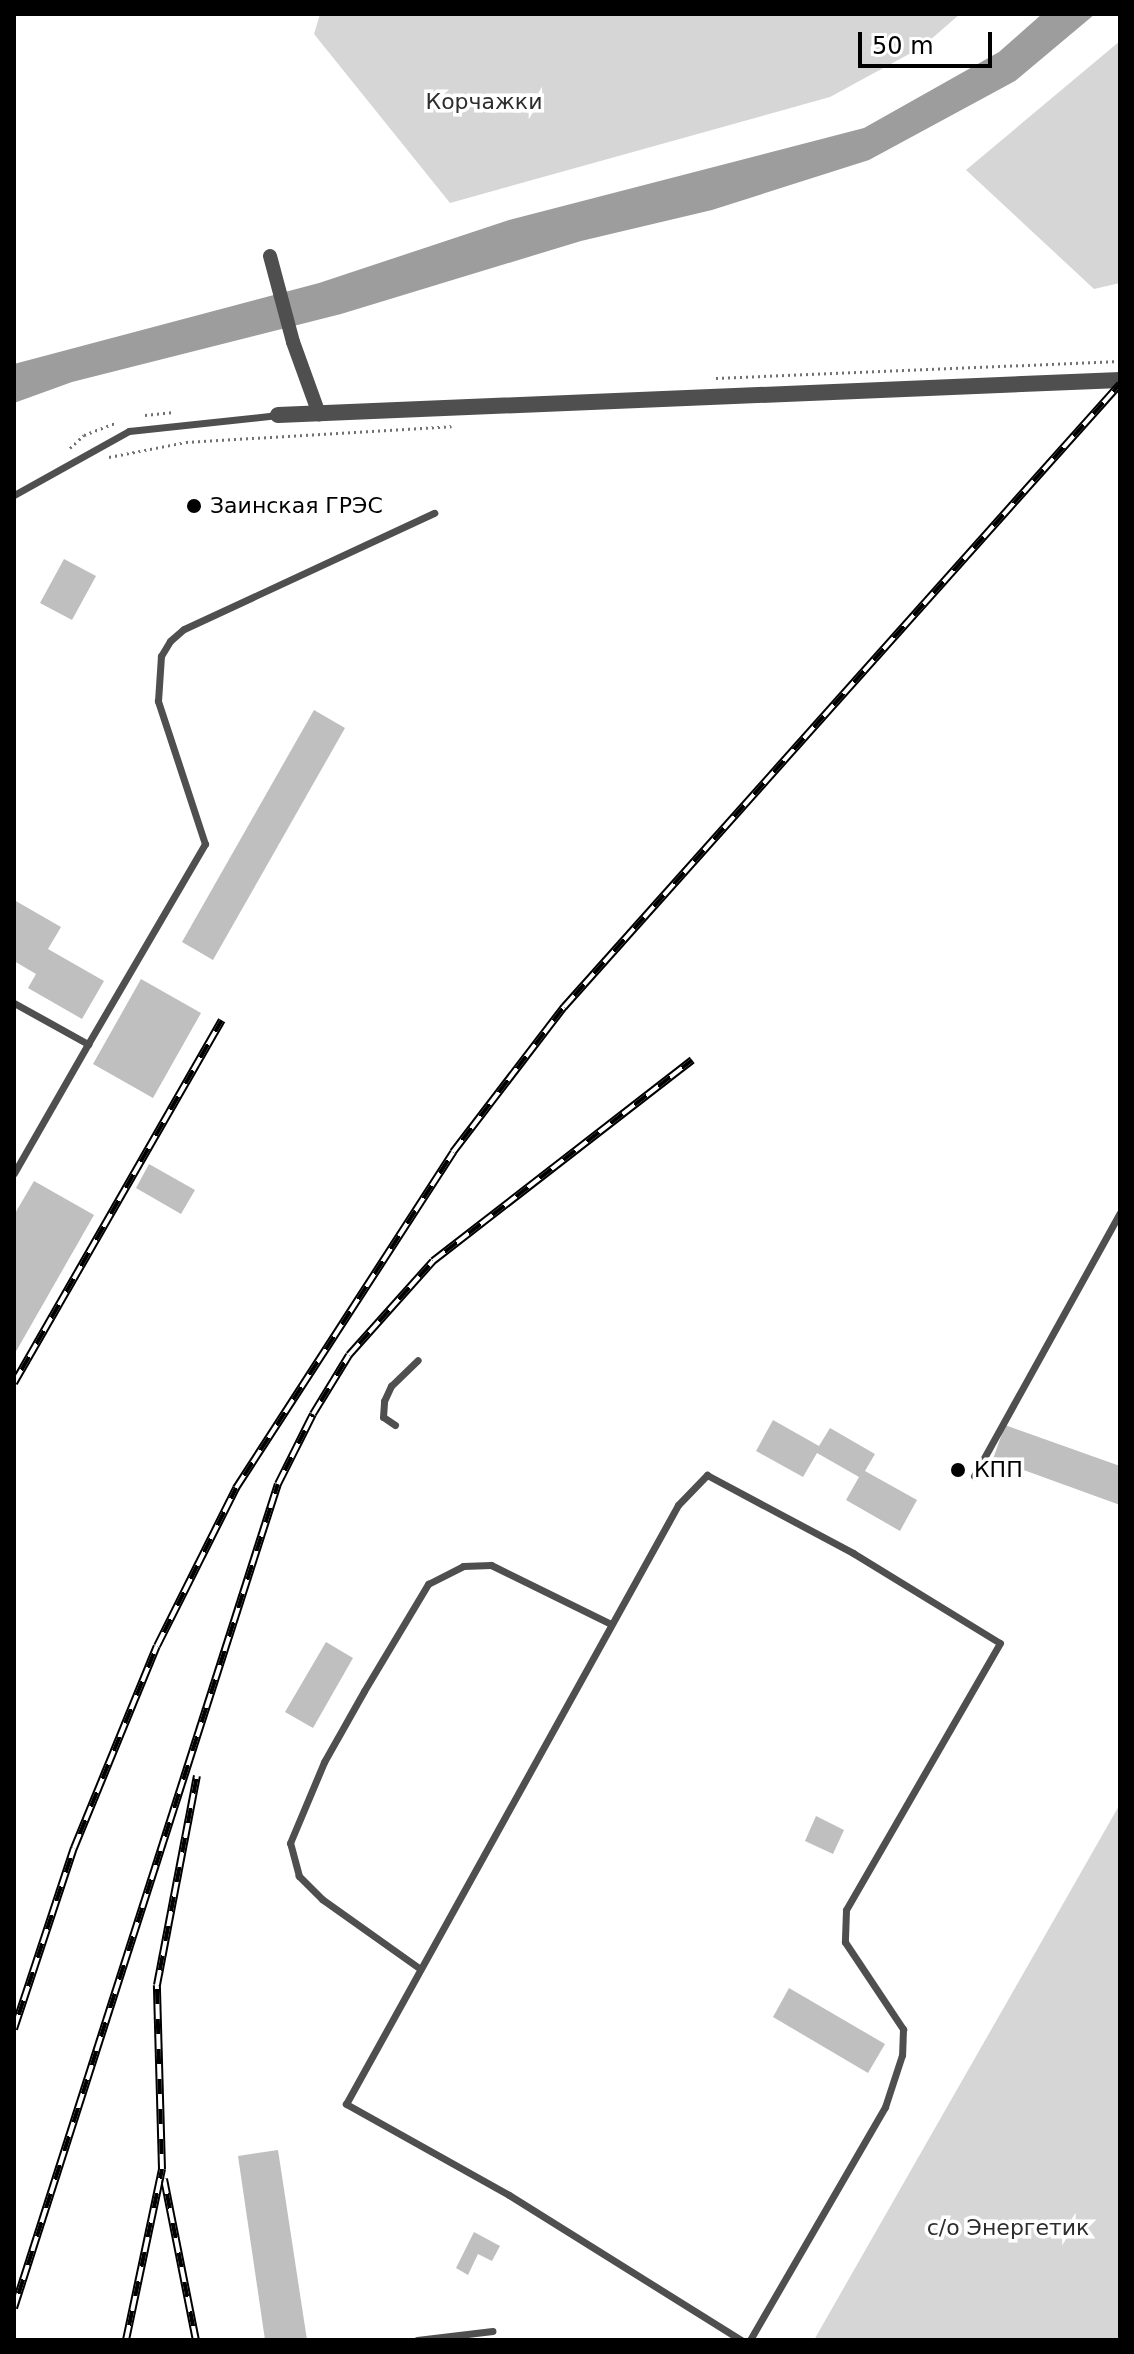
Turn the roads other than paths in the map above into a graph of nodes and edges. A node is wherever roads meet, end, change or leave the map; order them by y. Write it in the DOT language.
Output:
graph roads {
  1 [pos="270,256"];
  2 [pos="1120,380"];
  3 [pos="319,414"];
  4 [pos="278,415"];
  5 [pos="14,495"];
  6 [pos="434,513"];
  7 [pos="14,1003"];
  8 [pos="88,1044"];
  9 [pos="14,1173"];
  10 [pos="1120,1213"];
  11 [pos="418,1360"];
  12 [pos="395,1425"];
  13 [pos="974,1476"];
  14 [pos="611,1624"];
  15 [pos="419,1968"];
  16 [pos="492,2331"];
  17 [pos="417,2340"];
  18 [pos="741,2340"];
  19 [pos="750,2340"];
  1 -- 3 [label="street"];
  2 -- 3 [label="street"];
  3 -- 4 [label="street"];
  4 -- 5 [label="lane"];
  6 -- 8 [label="lane"];
  7 -- 8 [label="lane"];
  8 -- 9 [label="lane"];
  10 -- 13 [label="lane"];
  11 -- 12 [label="lane"];
  14 -- 15 [label="lane"];
  14 -- 15 [label="lane"];
  14 -- 19 [label="lane"];
  15 -- 18 [label="lane"];
  16 -- 17 [label="lane"];
}
